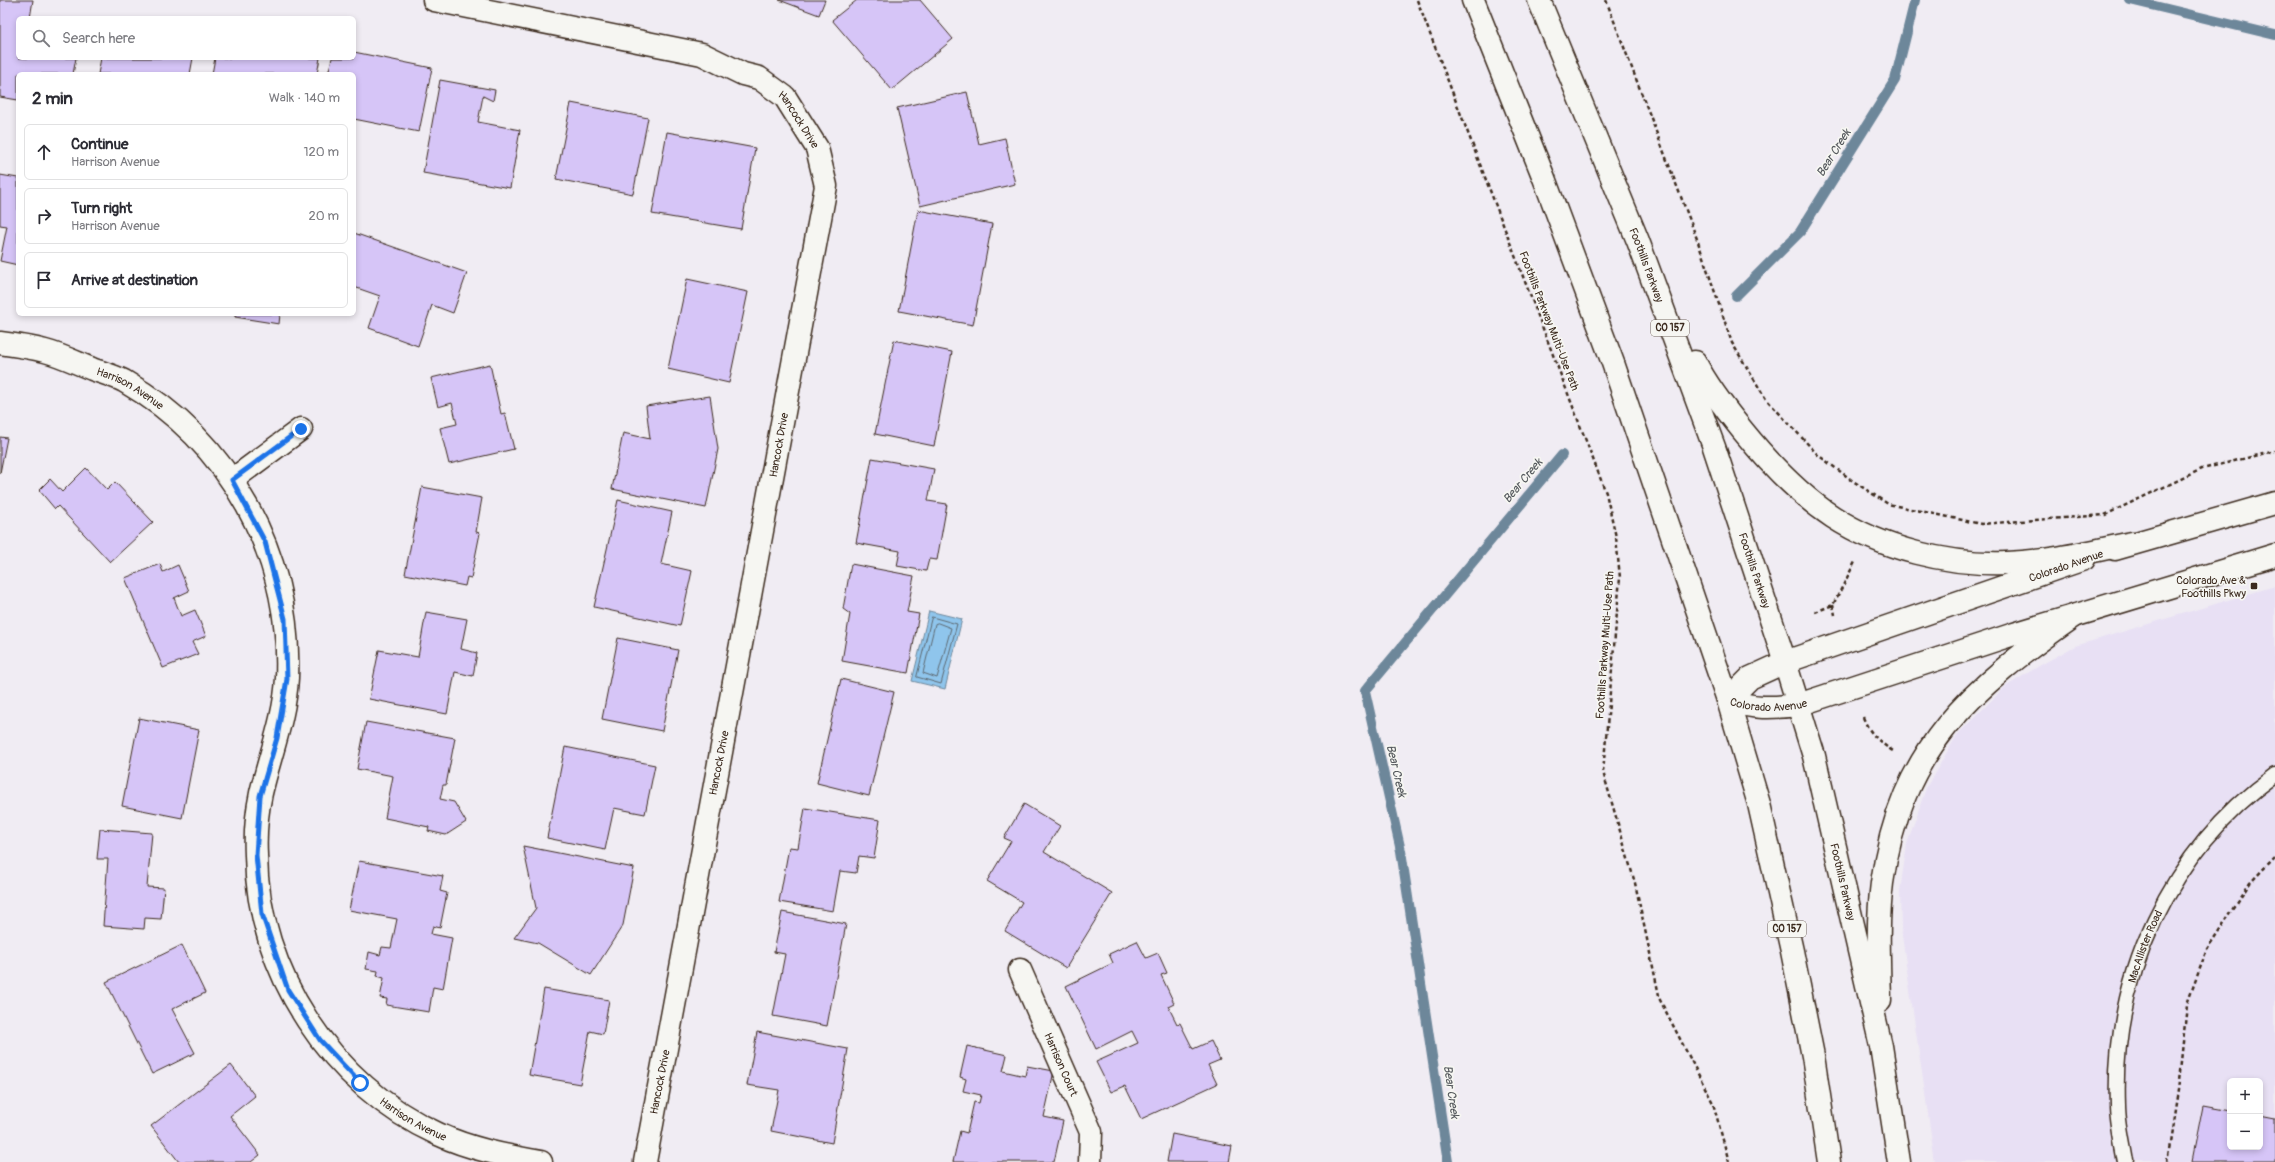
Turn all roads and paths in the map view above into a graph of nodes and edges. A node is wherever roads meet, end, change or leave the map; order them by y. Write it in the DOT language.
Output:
graph roads {
  1 [pos="434,0"];
  2 [pos="1417,0"];
  3 [pos="1473,0"];
  4 [pos="1539,0"];
  5 [pos="1606,0"];
  6 [pos="1638,241"];
  7 [pos="0,343"];
  8 [pos="301,429"];
  9 [pos="2275,451"];
  10 [pos="232,480"];
  11 [pos="2275,503"];
  12 [pos="2132,543"];
  13 [pos="2275,555"];
  14 [pos="1857,557"];
  15 [pos="1815,612"];
  16 [pos="2076,615"];
  17 [pos="1785,662"];
  18 [pos="1728,700"];
  19 [pos="1798,705"];
  20 [pos="1863,717"];
  21 [pos="1898,754"];
  22 [pos="2275,775"];
  23 [pos="2275,857"];
  24 [pos="1020,970"];
  25 [pos="1880,1046"];
  26 [pos="541,1162"];
  27 [pos="645,1162"];
  28 [pos="1090,1162"];
  29 [pos="1729,1162"];
  30 [pos="1829,1162"];
  31 [pos="1899,1162"];
  32 [pos="2125,1162"];
  33 [pos="2167,1162"];
  1 -- 27 [label="main road, Hancock Drive"];
  2 -- 29 [label="path, Foothills Parkway Multi-Use Path"];
  3 -- 18 [label="main road, CO 157"];
  4 -- 6 [label="main road, Foothills Parkway / CO 157"];
  5 -- 9 [label="path"];
  6 -- 12 [label="main road"];
  6 -- 17 [label="main road, Foothills Parkway / CO 157"];
  7 -- 10 [label="main road, Harrison Avenue"];
  8 -- 10 [label="main road"];
  10 -- 26 [label="main road, Harrison Avenue"];
  11 -- 12 [label="main road, Colorado Avenue"];
  12 -- 17 [label="main road, Colorado Avenue"];
  13 -- 16 [label="main road, Colorado Avenue"];
  14 -- 15 [label="path"];
  16 -- 19 [label="main road, Colorado Avenue"];
  16 -- 25 [label="main road"];
  17 -- 18 [label="main road, Colorado Avenue"];
  17 -- 19 [label="main road, Foothills Parkway / CO 157"];
  18 -- 19 [label="main road, Colorado Avenue"];
  18 -- 30 [label="main road, CO 157"];
  19 -- 25 [label="main road, Foothills Parkway / CO 157"];
  20 -- 21 [label="path"];
  22 -- 32 [label="lane, MacAllister Road"];
  23 -- 33 [label="path"];
  24 -- 28 [label="main road, Harrison Court"];
  25 -- 31 [label="main road, Foothills Parkway / CO 157"];
}
